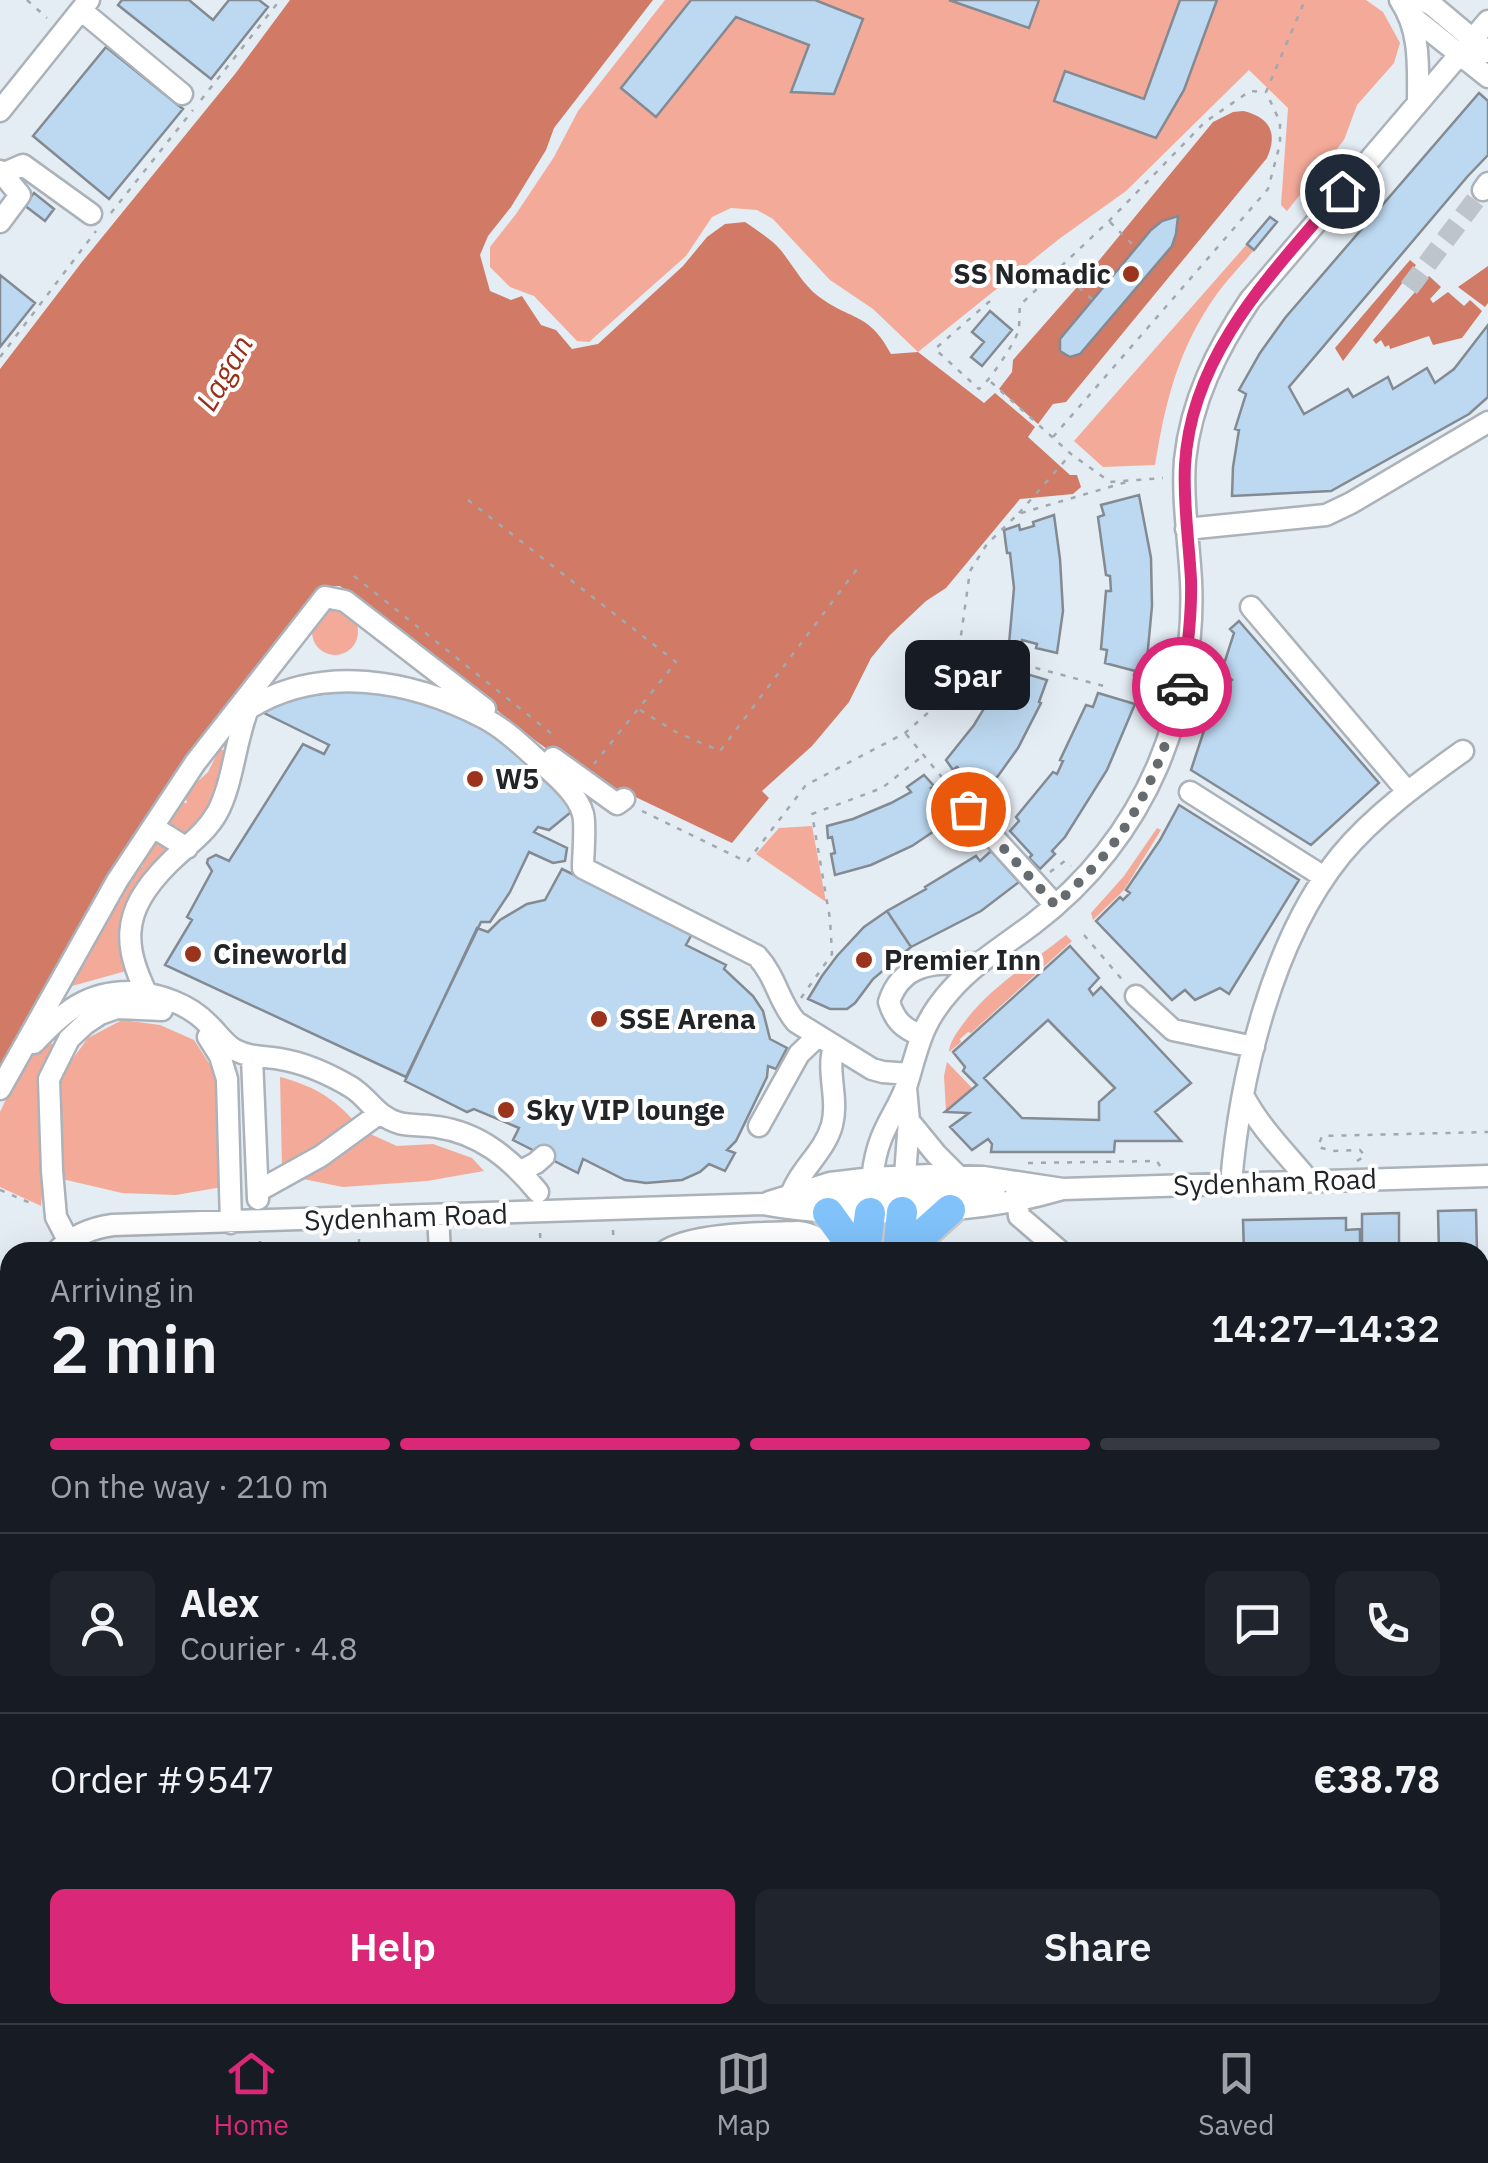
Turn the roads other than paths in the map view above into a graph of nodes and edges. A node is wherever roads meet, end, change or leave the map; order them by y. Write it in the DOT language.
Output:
graph roads {
  1 [pos="85,5"];
  2 [pos="1410,5"];
  3 [pos="1488,21"];
  4 [pos="1474,48"];
  5 [pos="1488,77"];
  6 [pos="182,94"];
  7 [pos="1418,103"];
  8 [pos="0,111"];
  9 [pos="1,172"];
  10 [pos="98,221"];
  11 [pos="0,222"];
  12 [pos="1488,422"];
  13 [pos="1186,529"];
  14 [pos="1252,607"];
  15 [pos="1463,752"];
  16 [pos="1190,792"];
  17 [pos="1406,792"];
  18 [pos="624,799"];
  19 [pos="968,809"];
  20 [pos="153,828"];
  21 [pos="187,848"];
  22 [pos="1324,877"];
  23 [pos="1055,905"];
  24 [pos="979,963"];
  25 [pos="1136,996"];
  26 [pos="150,1002"];
  27 [pos="920,1035"];
  28 [pos="826,1041"];
  29 [pos="1254,1047"];
  30 [pos="252,1058"];
  31 [pos="14,1064"];
  32 [pos="908,1080"];
  33 [pos="0,1090"];
  34 [pos="1244,1096"];
  35 [pos="380,1113"];
  36 [pos="910,1121"];
  37 [pos="759,1126"];
  38 [pos="544,1156"];
  39 [pos="521,1171"];
  40 [pos="957,1175"];
  41 [pos="1488,1176"];
  42 [pos="1318,1181"];
  43 [pos="1230,1184"];
  44 [pos="1021,1188"];
  45 [pos="538,1192"];
  46 [pos="904,1194"];
  47 [pos="871,1195"];
  48 [pos="792,1199"];
  49 [pos="950,1210"];
  50 [pos="828,1214"];
  51 [pos="438,1216"];
  52 [pos="231,1222"];
  53 [pos="61,1242"];
  54 [pos="69,1242"];
  55 [pos="439,1242"];
  56 [pos="690,1242"];
  57 [pos="823,1242"];
  58 [pos="849,1242"];
  59 [pos="866,1242"];
  60 [pos="902,1242"];
  61 [pos="913,1242"];
  62 [pos="1049,1242"];
  1 -- 6 [label="street"];
  1 -- 8 [label="street"];
  2 -- 4 [label="street"];
  2 -- 7 [label="street"];
  3 -- 4 [label="street"];
  4 -- 5 [label="street"];
  4 -- 7 [label="street"];
  7 -- 13 [label="street"];
  9 -- 10 [label="street"];
  9 -- 11 [label="street"];
  12 -- 13 [label="street"];
  13 -- 23 [label="street"];
  14 -- 17 [label="street"];
  15 -- 17 [label="street"];
  16 -- 22 [label="street"];
  17 -- 22 [label="street"];
  18 -- 20 [label="street"];
  19 -- 23 [label="street"];
  20 -- 21 [label="street"];
  20 -- 31 [label="street"];
  21 -- 26 [label="street"];
  21 -- 28 [label="street"];
  22 -- 29 [label="street"];
  23 -- 24 [label="street"];
  24 -- 27 [label="street"];
  24 -- 27 [label="street"];
  25 -- 29 [label="street"];
  26 -- 30 [label="street"];
  26 -- 31 [label="street"];
  26 -- 52 [label="street"];
  26 -- 53 [label="street"];
  27 -- 32 [label="street"];
  28 -- 32 [label="street"];
  28 -- 37 [label="street"];
  28 -- 48 [label="street"];
  29 -- 34 [label="street"];
  30 -- 35 [label="street"];
  30 -- 35 [label="street"];
  31 -- 33 [label="street"];
  32 -- 36 [label="street"];
  32 -- 47 [label="street"];
  34 -- 42 [label="street"];
  34 -- 43 [label="street"];
  35 -- 39 [label="street"];
  36 -- 40 [label="street"];
  36 -- 46 [label="street"];
  38 -- 39 [label="street"];
  39 -- 45 [label="street"];
  40 -- 44 [label="street, Sydenham Road"];
  40 -- 46 [label="street, Sydenham Road"];
  41 -- 42 [label="street, Sydenham Road"];
  42 -- 43 [label="street, Sydenham Road"];
  43 -- 44 [label="street, Sydenham Road"];
  44 -- 46 [label="street"];
  44 -- 49 [label="street, Sydenham Road"];
  44 -- 62 [label="street"];
  46 -- 47 [label="street, Sydenham Road"];
  46 -- 47 [label="street, Sydenham Road"];
  46 -- 49 [label="street, Sydenham Road"];
  46 -- 60 [label="highway"];
  47 -- 48 [label="street"];
  47 -- 50 [label="street, Sydenham Road"];
  47 -- 59 [label="highway"];
  48 -- 50 [label="street, Sydenham Road"];
  48 -- 51 [label="street, Sydenham Road"];
  49 -- 61 [label="highway"];
  50 -- 58 [label="highway"];
  51 -- 52 [label="street, Sydenham Road"];
  51 -- 55 [label="street"];
  52 -- 54 [label="street, Sydenham Road"];
  56 -- 57 [label="street"];
}
